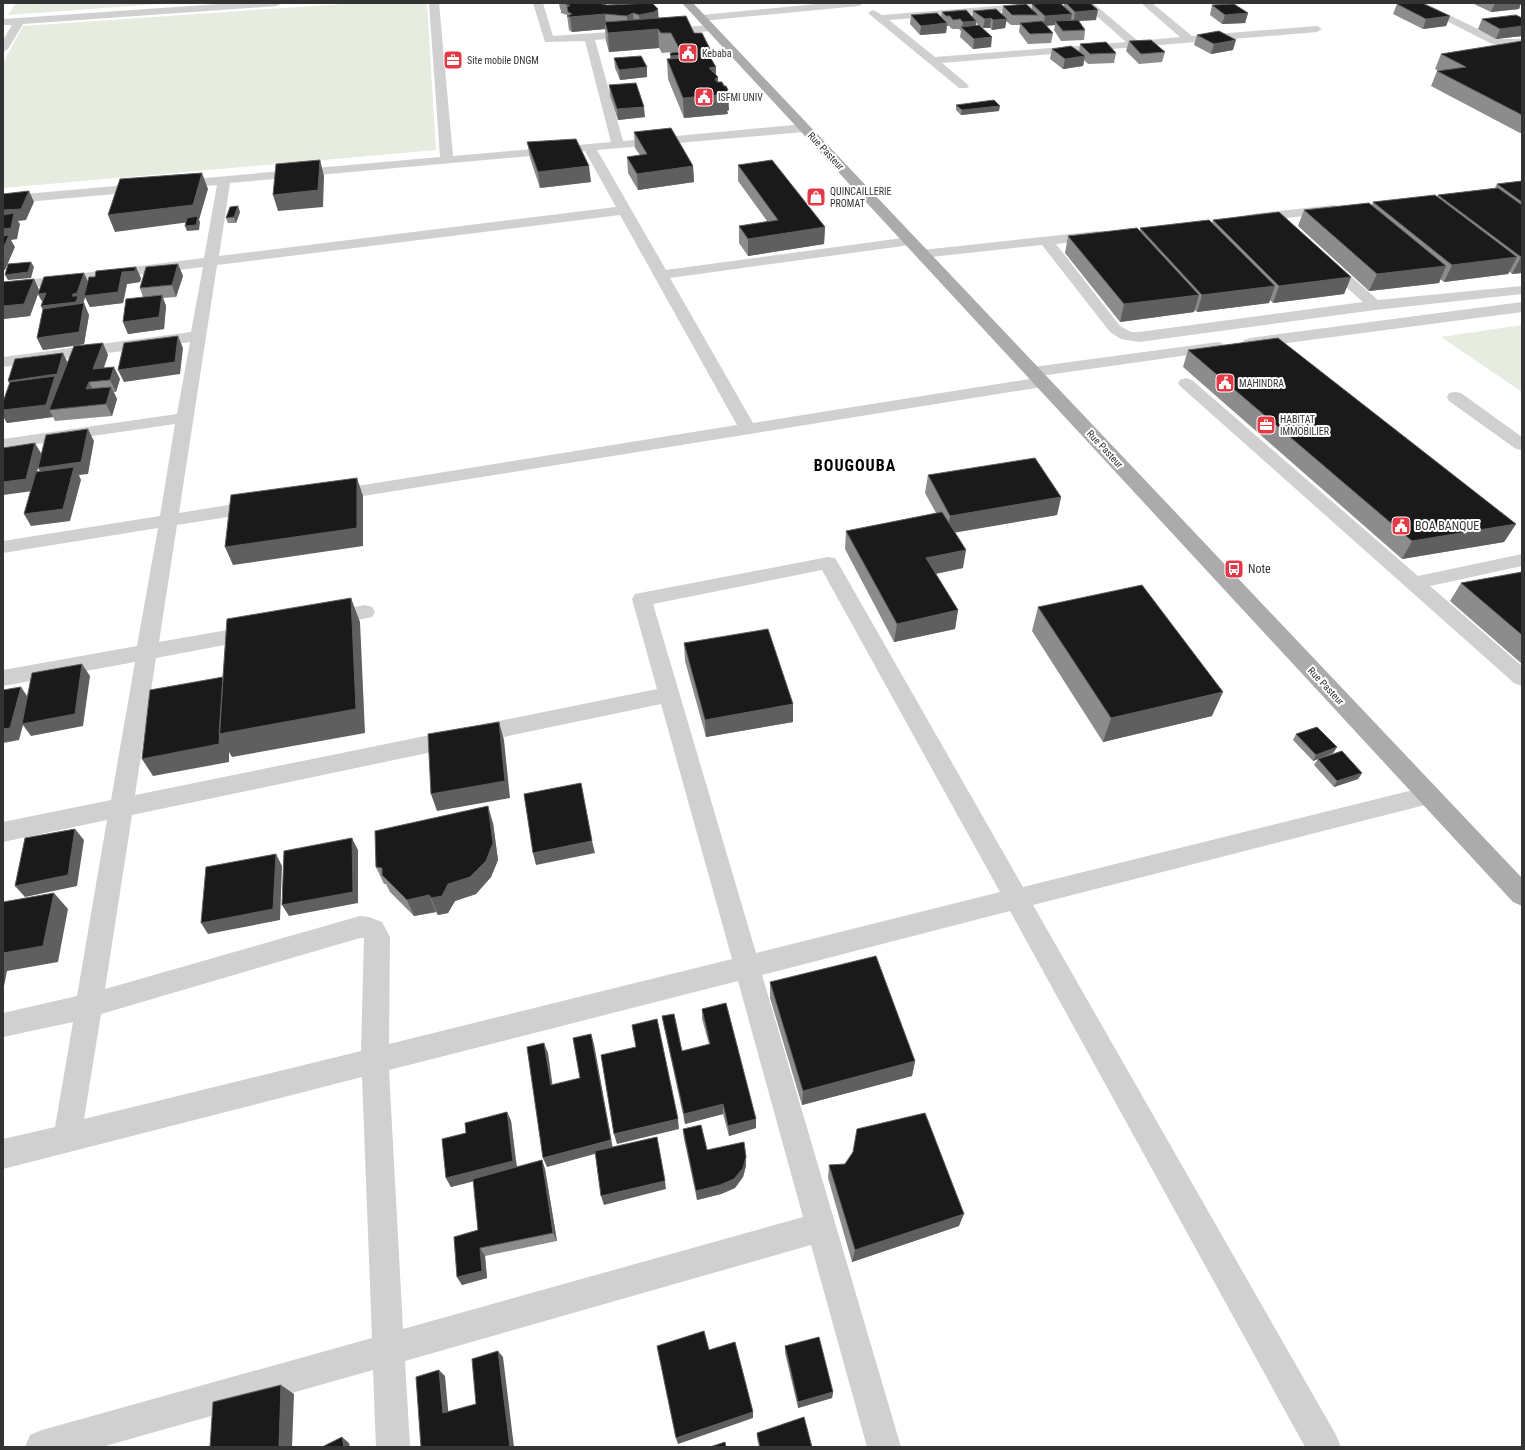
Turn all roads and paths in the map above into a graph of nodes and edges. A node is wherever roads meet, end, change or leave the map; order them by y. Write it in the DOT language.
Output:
graph roads {
  1 [pos="277,3"];
  2 [pos="434,3"];
  3 [pos="538,3"];
  4 [pos="687,3"];
  5 [pos="860,3"];
  6 [pos="1073,3"];
  7 [pos="1087,3"];
  8 [pos="1146,3"];
  9 [pos="1416,3"];
  10 [pos="880,18"];
  11 [pos="19,21"];
  12 [pos="3,22"];
  13 [pos="706,23"];
  14 [pos="1317,29"];
  15 [pos="589,37"];
  16 [pos="1190,40"];
  17 [pos="1522,42"];
  18 [pos="1135,44"];
  19 [pos="3,49"];
  20 [pos="932,61"];
  21 [pos="963,86"];
  22 [pos="804,128"];
  23 [pos="618,145"];
  24 [pos="589,147"];
  25 [pos="447,160"];
  26 [pos="224,180"];
  27 [pos="3,200"];
  28 [pos="1344,208"];
  29 [pos="625,210"];
  30 [pos="1275,216"];
  31 [pos="1235,220"];
  32 [pos="1287,226"];
  33 [pos="1109,234"];
  34 [pos="1046,241"];
  35 [pos="910,242"];
  36 [pos="1316,252"];
  37 [pos="922,254"];
  38 [pos="211,262"];
  39 [pos="661,275"];
  40 [pos="3,287"];
  41 [pos="1522,290"];
  42 [pos="1375,305"];
  43 [pos="1522,307"];
  44 [pos="199,336"];
  45 [pos="3,362"];
  46 [pos="1038,377"];
  47 [pos="1186,383"];
  48 [pos="1455,397"];
  49 [pos="185,418"];
  50 [pos="748,429"];
  51 [pos="3,444"];
  52 [pos="1522,445"];
  53 [pos="317,497"];
  54 [pos="278,503"];
  55 [pos="168,520"];
  56 [pos="3,547"];
  57 [pos="1522,560"];
  58 [pos="1414,584"];
  59 [pos="365,612"];
  60 [pos="310,622"];
  61 [pos="272,629"];
  62 [pos="147,652"];
  63 [pos="3,678"];
  64 [pos="1522,678"];
  65 [pos="669,694"];
  66 [pos="1429,795"];
  67 [pos="121,807"];
  68 [pos="3,832"];
  69 [pos="1522,895"];
  70 [pos="1017,900"];
  71 [pos="747,967"];
  72 [pos="88,1006"];
  73 [pos="3,1025"];
  74 [pos="375,1060"];
  75 [pos="66,1138"];
  76 [pos="3,1154"];
  77 [pos="822,1227"];
  78 [pos="389,1349"];
  79 [pos="99,1439"];
  80 [pos="42,1447"];
  81 [pos="393,1447"];
  82 [pos="884,1447"];
  83 [pos="1324,1447"];
  1 -- 11 [label="street"];
  2 -- 25 [label="street"];
  3 -- 15 [label="street"];
  4 -- 13 [label="main road, Rue Pasteur"];
  5 -- 10 [label="street"];
  5 -- 13 [label="street"];
  6 -- 10 [label="street"];
  7 -- 18 [label="street"];
  8 -- 16 [label="street"];
  9 -- 17 [label="street"];
  10 -- 20 [label="street"];
  11 -- 12 [label="street"];
  11 -- 19 [label="street"];
  13 -- 15 [label="street"];
  13 -- 22 [label="main road, Rue Pasteur"];
  14 -- 16 [label="street"];
  15 -- 23 [label="street"];
  16 -- 18 [label="street"];
  18 -- 20 [label="street"];
  20 -- 21 [label="street"];
  22 -- 23 [label="street"];
  22 -- 35 [label="main road, Rue Pasteur"];
  23 -- 24 [label="street"];
  24 -- 25 [label="street"];
  24 -- 29 [label="street"];
  25 -- 26 [label="street"];
  26 -- 27 [label="street"];
  26 -- 38 [label="street"];
  28 -- 30 [label="street"];
  29 -- 38 [label="street"];
  29 -- 39 [label="street"];
  30 -- 31 [label="street"];
  30 -- 32 [label="street"];
  33 -- 34 [label="street"];
  34 -- 37 [label="street"];
  34 -- 42 [label="street"];
  35 -- 37 [label="main road, Rue Pasteur"];
  35 -- 39 [label="street"];
  36 -- 42 [label="street"];
  37 -- 46 [label="main road, Rue Pasteur"];
  38 -- 40 [label="street"];
  38 -- 44 [label="street"];
  39 -- 50 [label="street"];
  41 -- 42 [label="street"];
  43 -- 46 [label="street"];
  44 -- 45 [label="street"];
  44 -- 49 [label="street"];
  46 -- 50 [label="street"];
  46 -- 66 [label="main road, Rue Pasteur"];
  47 -- 58 [label="street"];
  48 -- 52 [label="street"];
  49 -- 51 [label="street"];
  49 -- 55 [label="street"];
  50 -- 53 [label="street"];
  54 -- 55 [label="street"];
  55 -- 56 [label="street"];
  55 -- 62 [label="street"];
  57 -- 58 [label="street"];
  58 -- 64 [label="street"];
  59 -- 60 [label="street"];
  61 -- 62 [label="street"];
  62 -- 63 [label="street"];
  62 -- 67 [label="street"];
  65 -- 67 [label="street"];
  65 -- 70 [label="street"];
  65 -- 71 [label="street"];
  66 -- 69 [label="main road, Rue Pasteur"];
  66 -- 70 [label="street"];
  67 -- 68 [label="street"];
  67 -- 72 [label="street"];
  70 -- 71 [label="street"];
  70 -- 83 [label="street"];
  71 -- 74 [label="street"];
  71 -- 77 [label="street"];
  72 -- 73 [label="street"];
  72 -- 74 [label="street"];
  72 -- 75 [label="street"];
  74 -- 75 [label="street"];
  74 -- 78 [label="street"];
  75 -- 76 [label="street"];
  77 -- 78 [label="street"];
  77 -- 82 [label="street"];
  78 -- 79 [label="street"];
  78 -- 81 [label="street"];
  79 -- 80 [label="street"];
}
